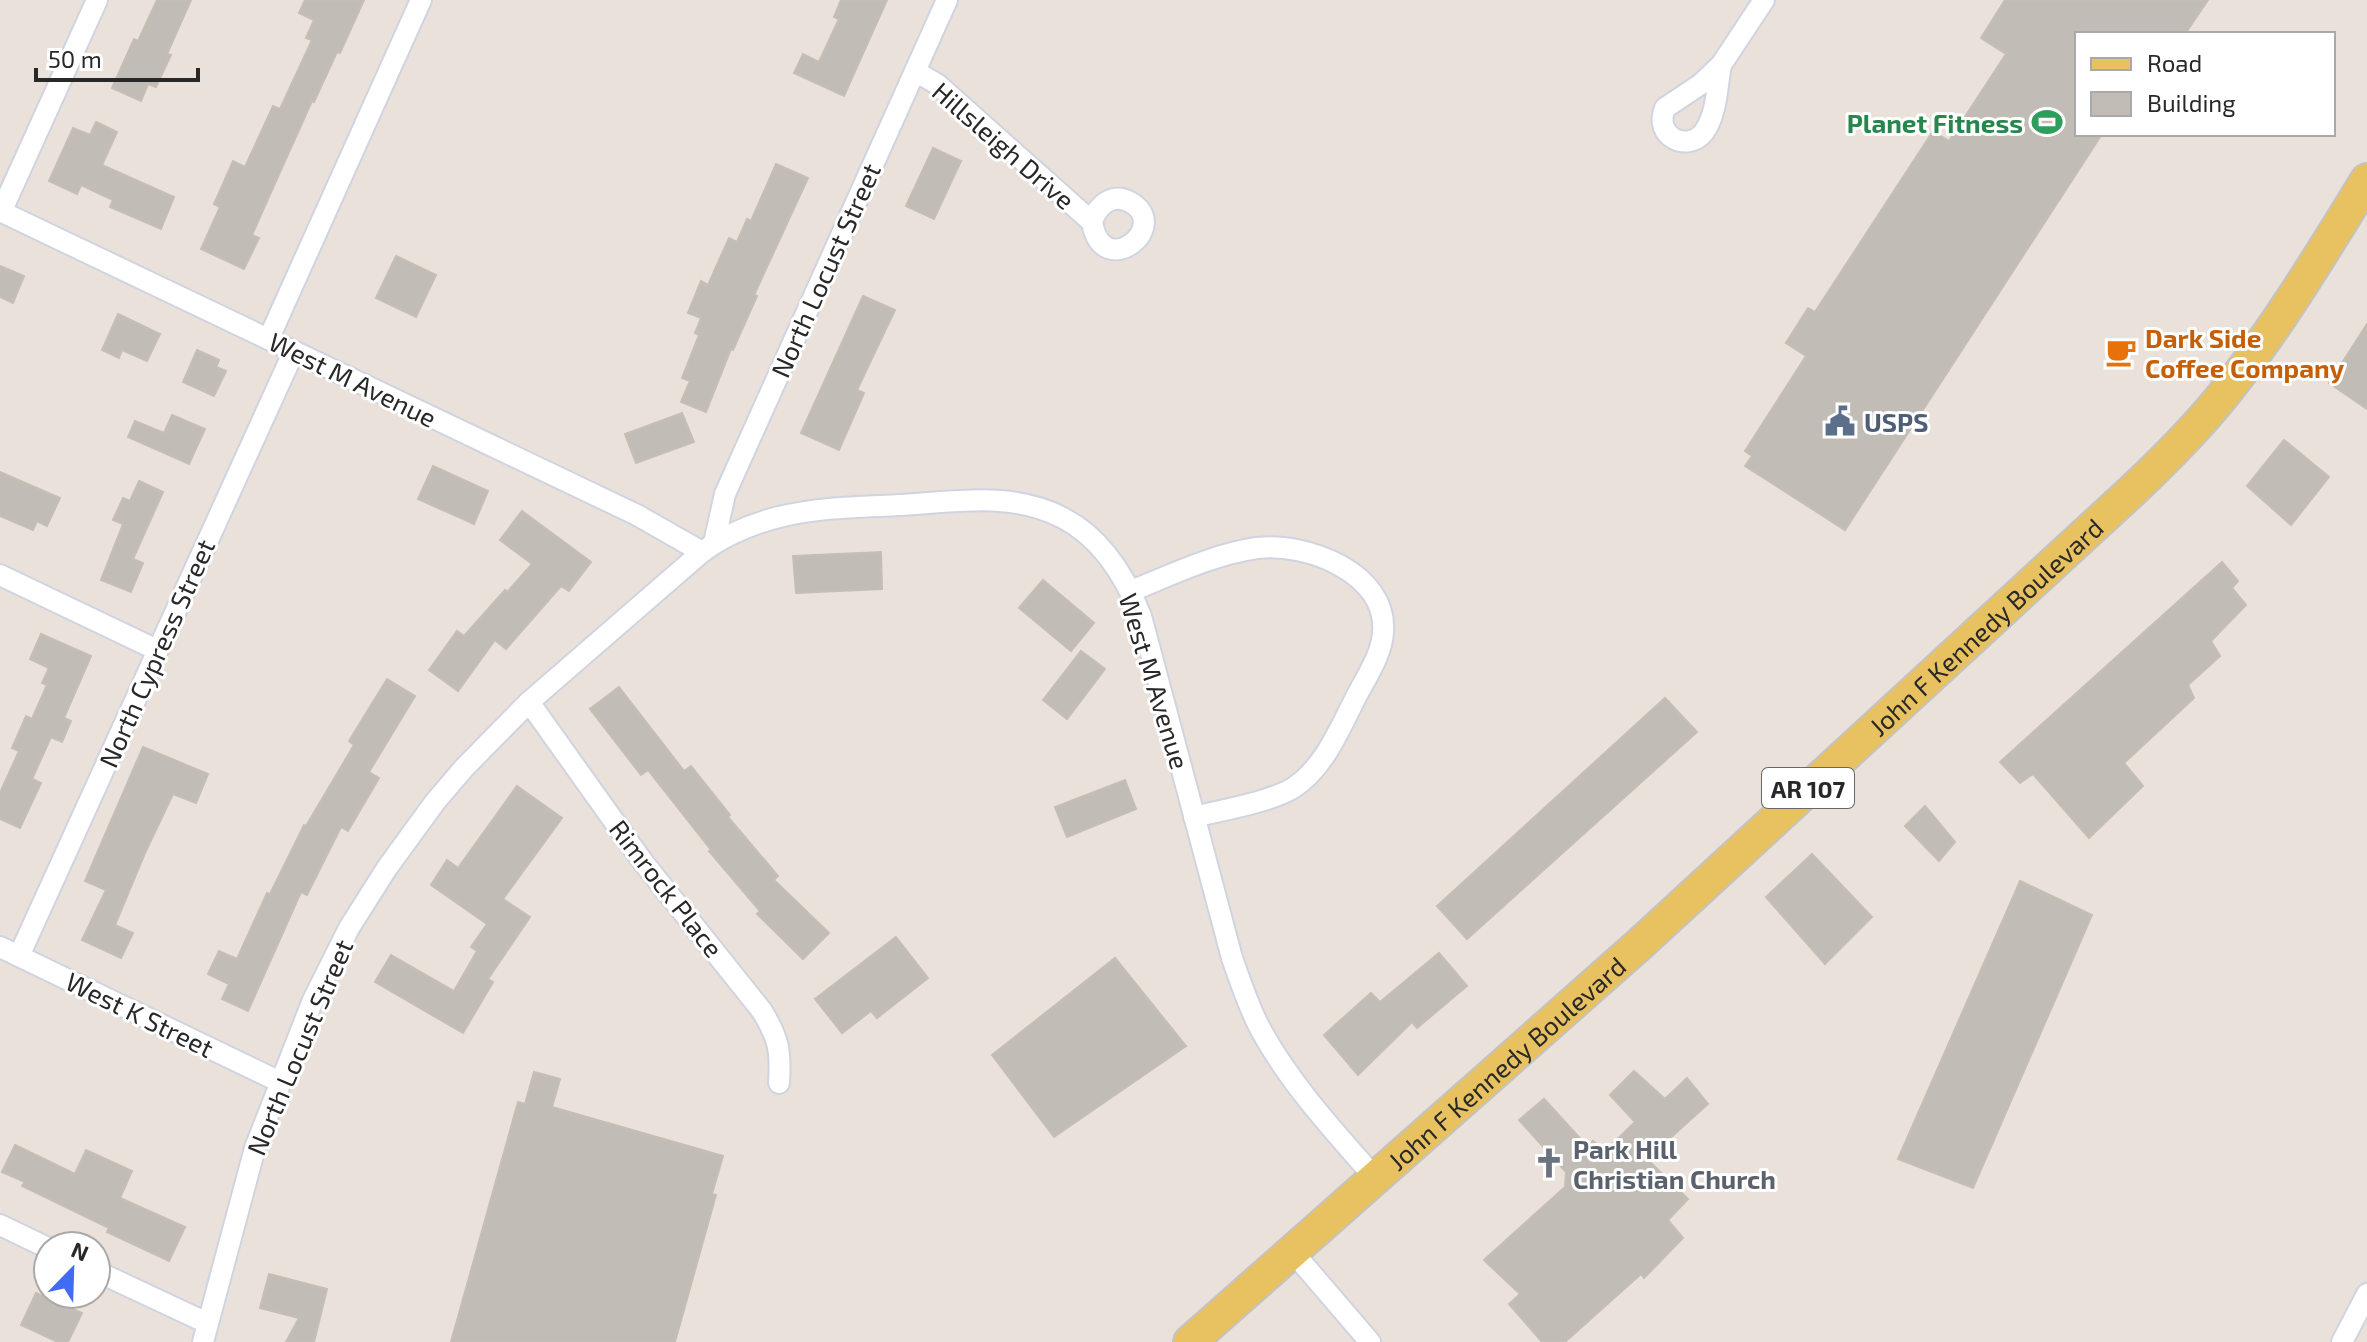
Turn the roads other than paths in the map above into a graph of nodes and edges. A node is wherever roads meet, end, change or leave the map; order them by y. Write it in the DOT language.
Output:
graph roads {
  1 [pos="97,0"];
  2 [pos="421,0"];
  3 [pos="947,0"];
  4 [pos="1764,0"];
  5 [pos="1721,65"];
  6 [pos="915,71"];
  7 [pos="2367,180"];
  8 [pos="1,212"];
  9 [pos="1092,222"];
  10 [pos="269,338"];
  11 [pos="294,351"];
  12 [pos="708,548"];
  13 [pos="0,575"];
  14 [pos="1131,591"];
  15 [pos="157,650"];
  16 [pos="529,702"];
  17 [pos="1194,817"];
  18 [pos="0,947"];
  19 [pos="19,956"];
  20 [pos="280,1082"];
  21 [pos="779,1083"];
  22 [pos="1375,1178"];
  23 [pos="0,1225"];
  24 [pos="32,1240"];
  25 [pos="1292,1251"];
  26 [pos="112,1280"];
  27 [pos="2367,1294"];
  28 [pos="205,1333"];
  29 [pos="1190,1342"];
  30 [pos="1370,1342"];
  31 [pos="2342,1342"];
  1 -- 8 [label="street"];
  2 -- 10 [label="street"];
  3 -- 6 [label="street, North Locust Street"];
  4 -- 5 [label="street"];
  6 -- 9 [label="street, Hillsleigh Drive"];
  6 -- 12 [label="street, North Locust Street"];
  7 -- 22 [label="main road, John F Kennedy Boulevard / AR 107"];
  8 -- 10 [label="street, West M Avenue"];
  10 -- 11 [label="street, West M Avenue"];
  11 -- 12 [label="street, West M Avenue"];
  11 -- 15 [label="street, North Cypress Street"];
  12 -- 14 [label="street, West M Avenue"];
  12 -- 16 [label="street, North Locust Street"];
  13 -- 15 [label="street"];
  14 -- 17 [label="street, West M Avenue"];
  14 -- 17 [label="street"];
  15 -- 19 [label="street, North Cypress Street"];
  16 -- 20 [label="street, North Locust Street"];
  16 -- 21 [label="street, Rimrock Place"];
  17 -- 22 [label="street, West M Avenue"];
  18 -- 19 [label="street, West K Street"];
  19 -- 20 [label="street, West K Street"];
  20 -- 28 [label="street, North Locust Street"];
  22 -- 25 [label="main road, John F Kennedy Boulevard / AR 107"];
  23 -- 24 [label="street"];
  25 -- 29 [label="main road, John F Kennedy Boulevard / AR 107"];
  25 -- 30 [label="street"];
  26 -- 28 [label="street"];
  27 -- 31 [label="street"];
}
